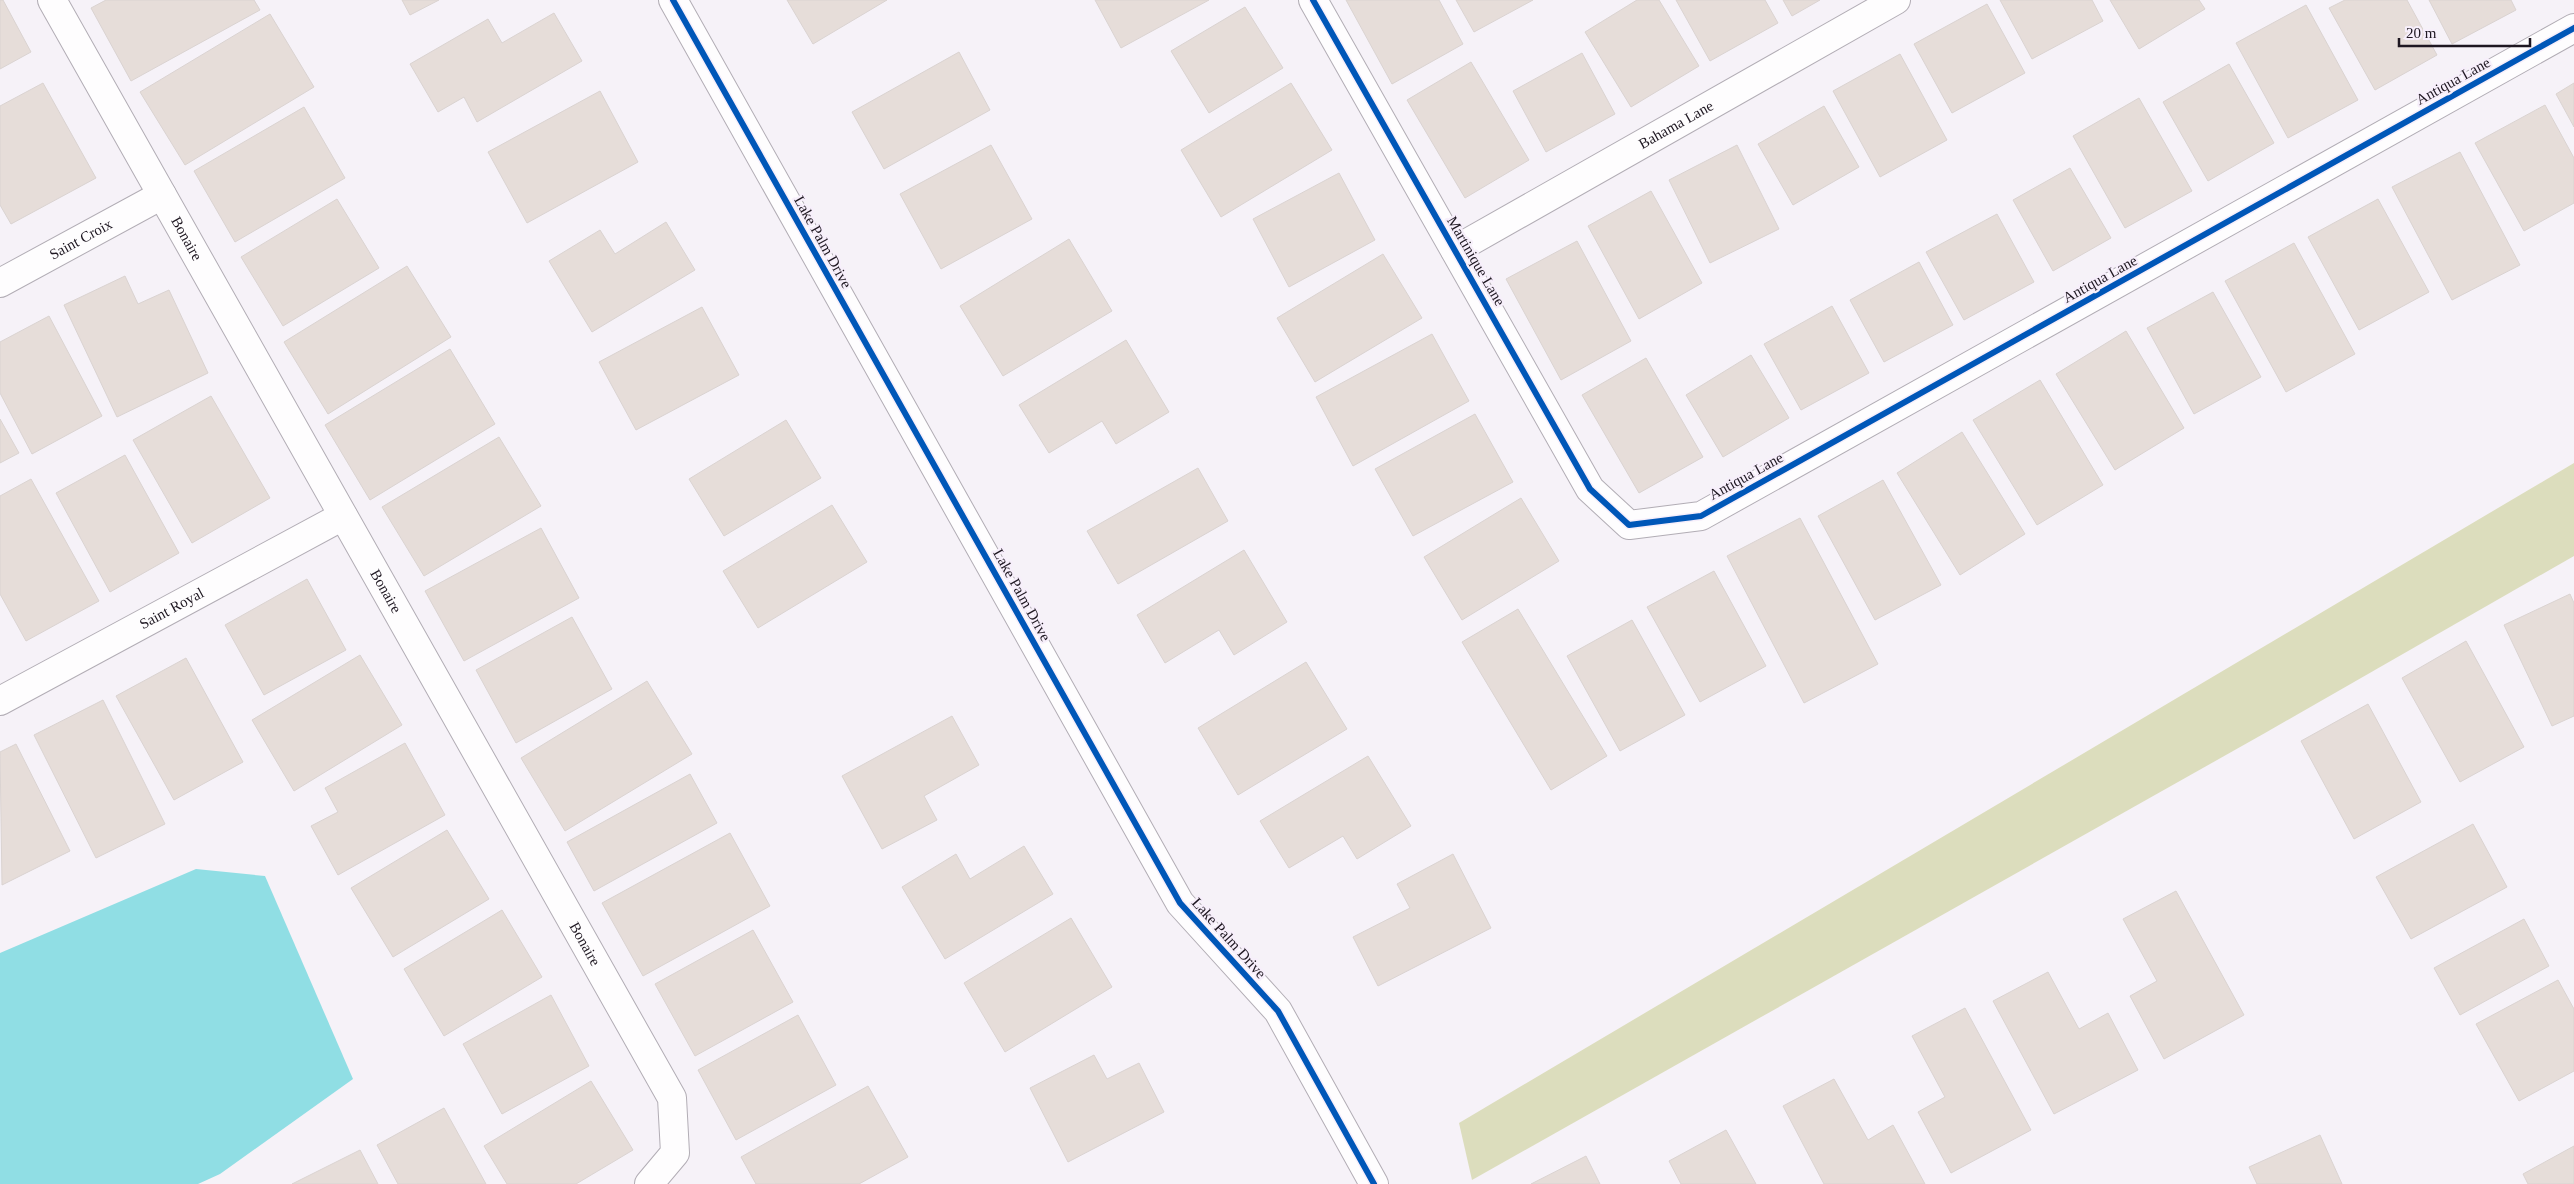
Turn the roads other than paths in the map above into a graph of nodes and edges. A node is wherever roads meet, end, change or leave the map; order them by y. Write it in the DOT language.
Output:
graph roads {
  1 [pos="52,0"];
  2 [pos="673,0"];
  3 [pos="1313,0"];
  4 [pos="1896,0"];
  5 [pos="2574,28"];
  6 [pos="162,195"];
  7 [pos="1455,250"];
  8 [pos="0,283"];
  9 [pos="343,516"];
  10 [pos="1629,525"];
  11 [pos="0,701"];
  12 [pos="649,1184"];
  13 [pos="1374,1184"];
  1 -- 6 [label="street, Bonaire"];
  2 -- 13 [label="street, Lake Palm Drive"];
  3 -- 7 [label="street, Martinique Lane"];
  4 -- 7 [label="street, Bahama Lane"];
  5 -- 10 [label="street, Antiqua Lane"];
  6 -- 8 [label="street, Saint Croix"];
  6 -- 9 [label="street, Bonaire"];
  7 -- 10 [label="street, Martinique Lane"];
  9 -- 11 [label="street, Saint Royal"];
  9 -- 12 [label="street, Bonaire"];
}
